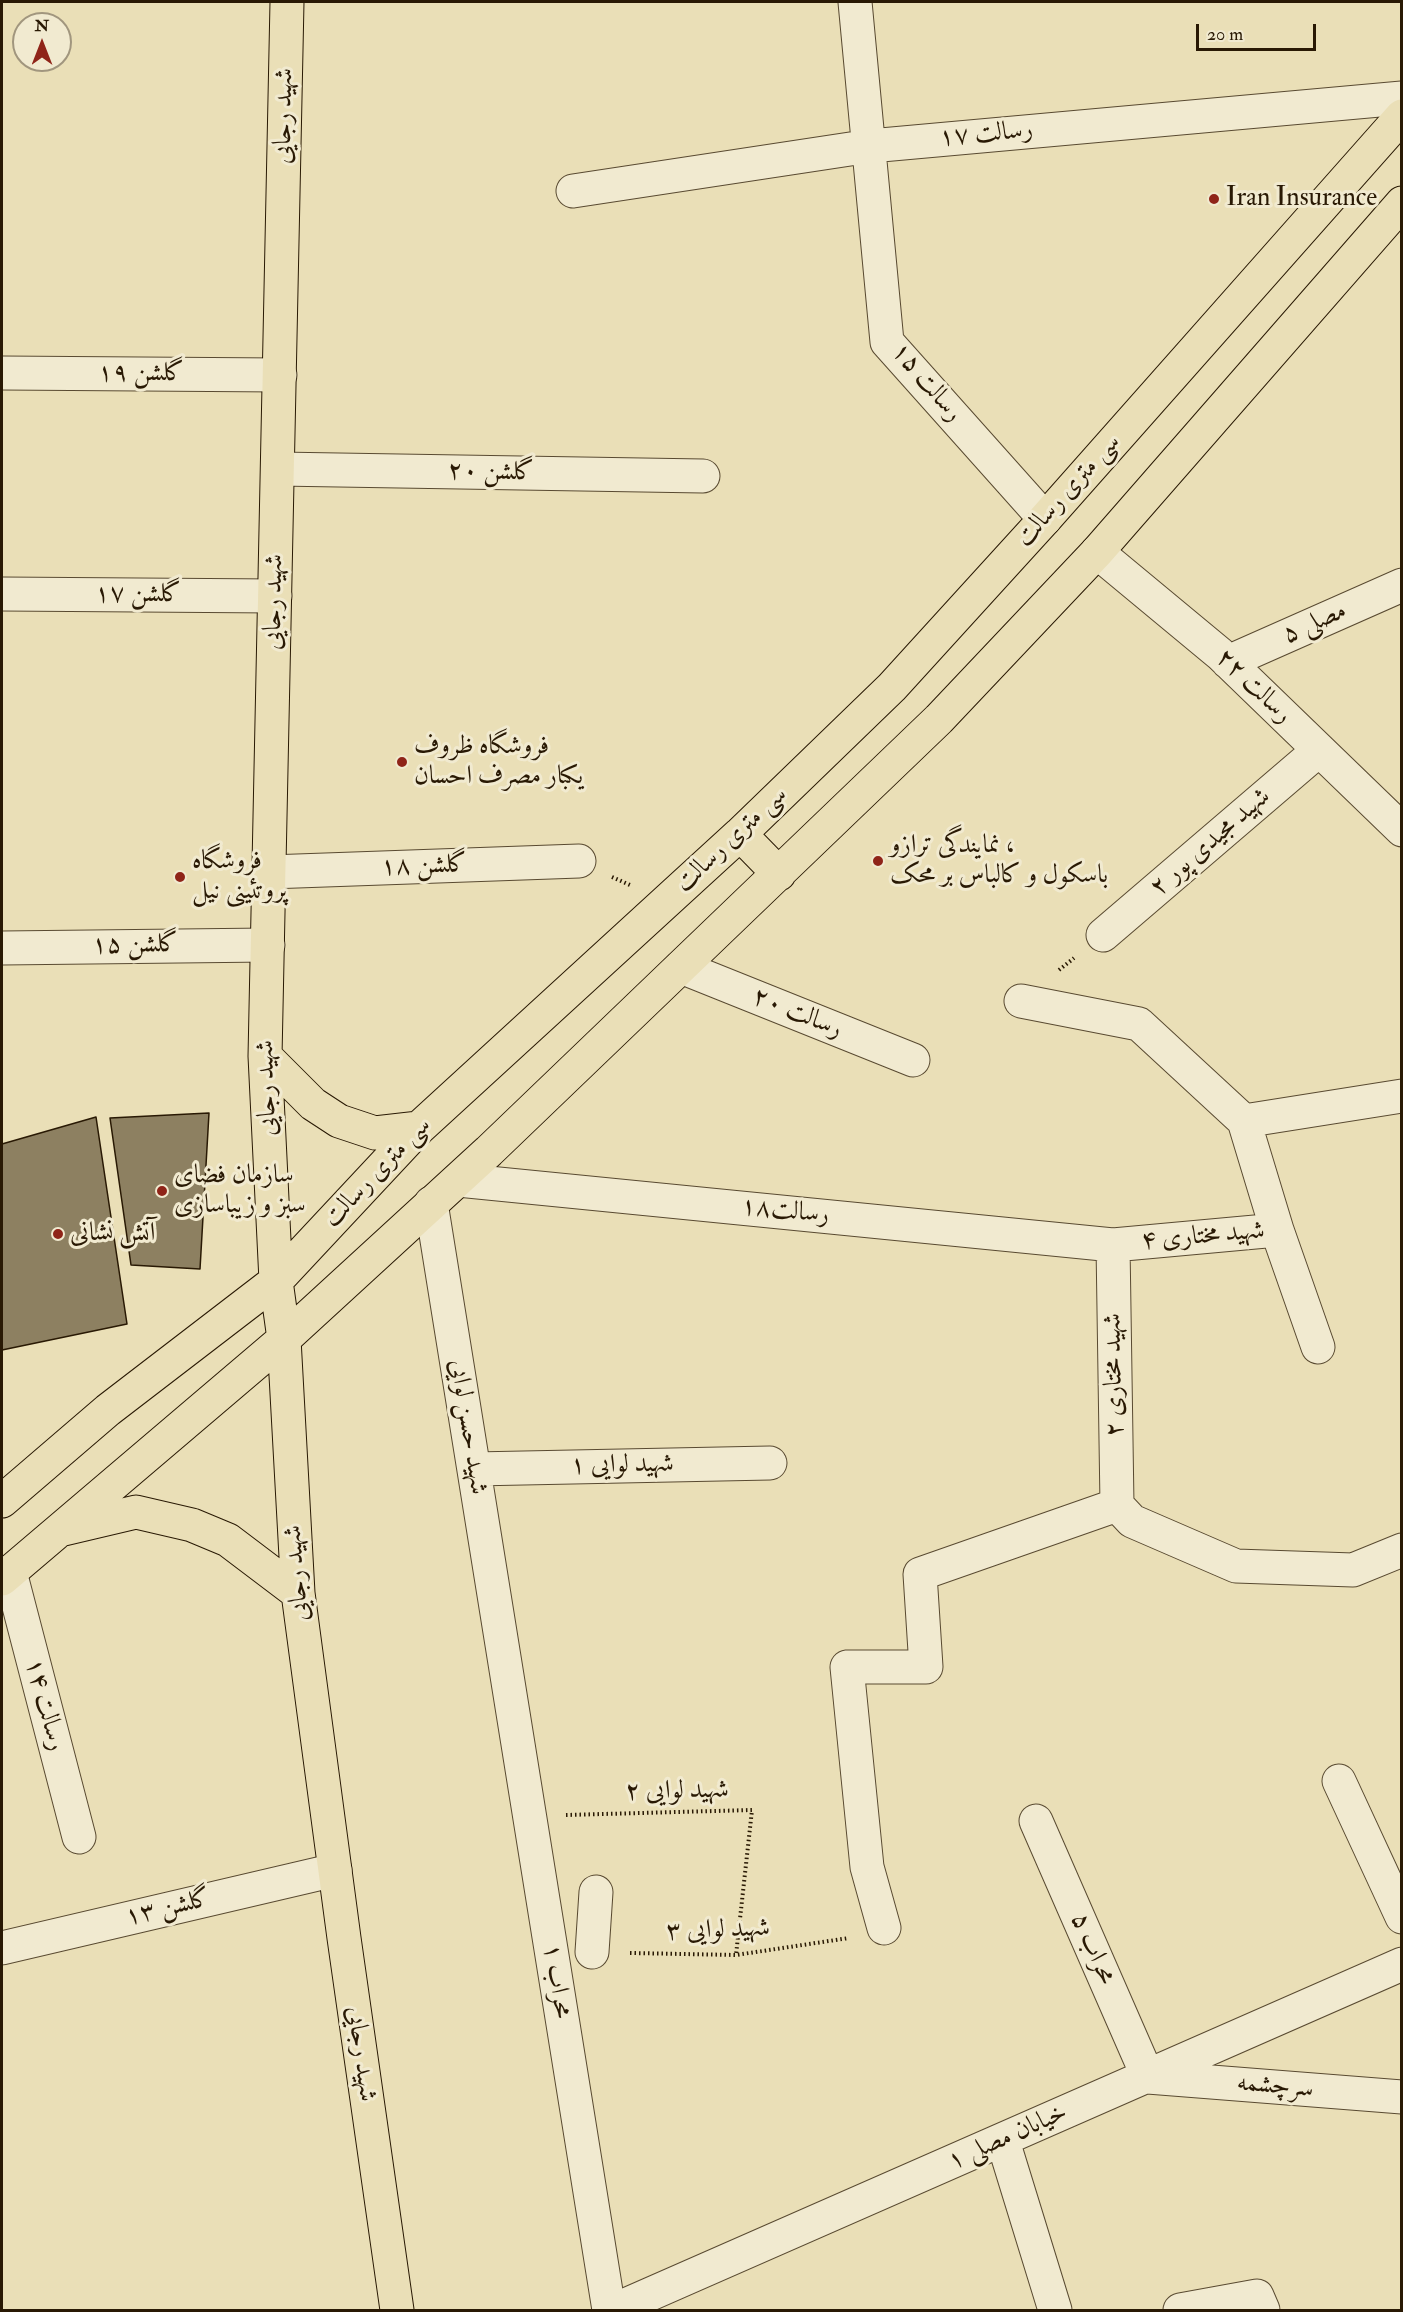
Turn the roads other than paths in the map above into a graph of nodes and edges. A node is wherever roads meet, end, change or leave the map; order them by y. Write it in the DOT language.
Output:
graph roads {
  1 [pos="287,2"];
  2 [pos="855,2"];
  3 [pos="1401,98"];
  4 [pos="1401,116"];
  5 [pos="870,146"];
  6 [pos="573,191"];
  7 [pos="1401,203"];
  8 [pos="2,373"];
  9 [pos="280,375"];
  10 [pos="278,470"];
  11 [pos="704,476"];
  12 [pos="1045,519"];
  13 [pos="1097,552"];
  14 [pos="1401,585"];
  15 [pos="2,594"];
  16 [pos="275,596"];
  17 [pos="1228,662"];
  18 [pos="1319,750"];
  19 [pos="1401,830"];
  20 [pos="740,834"];
  21 [pos="579,861"];
  22 [pos="269,872"];
  23 [pos="779,874"];
  24 [pos="1103,935"];
  25 [pos="268,945"];
  26 [pos="2,948"];
  27 [pos="681,967"];
  28 [pos="1021,1001"];
  29 [pos="265,1056"];
  30 [pos="913,1060"];
  31 [pos="1401,1096"];
  32 [pos="1244,1121"];
  33 [pos="419,1128"];
  34 [pos="458,1180"];
  35 [pos="431,1203"];
  36 [pos="1277,1230"];
  37 [pos="1113,1245"];
  38 [pos="276,1281"];
  39 [pos="284,1339"];
  40 [pos="1318,1347"];
  41 [pos="770,1463"];
  42 [pos="474,1469"];
  43 [pos="2,1501"];
  44 [pos="1117,1505"];
  45 [pos="59,1530"];
  46 [pos="1401,1550"];
  47 [pos="5,1576"];
  48 [pos="298,1593"];
  49 [pos="503,1651"];
  50 [pos="1339,1781"];
  51 [pos="1036,1821"];
  52 [pos="79,1837"];
  53 [pos="335,1870"];
  54 [pos="596,1892"];
  55 [pos="1401,1917"];
  56 [pos="884,1928"];
  57 [pos="2,1948"];
  58 [pos="592,1952"];
  59 [pos="1401,1964"];
  60 [pos="1148,2077"];
  61 [pos="1401,2097"];
  62 [pos="1002,2141"];
  63 [pos="397,2310"];
  64 [pos="609,2310"];
  65 [pos="614,2310"];
  66 [pos="1055,2310"];
  67 [pos="1180,2310"];
  68 [pos="1263,2310"];
  1 -- 9 [label="main road, شهید رجایی"];
  2 -- 5 [label="street, ۱۵ رسالت"];
  3 -- 5 [label="street, ۱۷ رسالت"];
  4 -- 12 [label="main road, سی متری رسالت"];
  5 -- 6 [label="street, ۱۷ رسالت"];
  5 -- 12 [label="street, ۱۵ رسالت"];
  7 -- 13 [label="main road"];
  8 -- 9 [label="street, ۱۹ گلشن"];
  9 -- 10 [label="main road, شهید رجایی"];
  10 -- 11 [label="street, ۲۰ گلشن"];
  10 -- 16 [label="main road, شهید رجایی"];
  12 -- 20 [label="main road, سی متری رسالت"];
  13 -- 17 [label="street, ۲۲ رسالت"];
  13 -- 23 [label="main road"];
  14 -- 17 [label="street, ۵ مصلی"];
  15 -- 16 [label="street, گلشن ۱۷"];
  16 -- 22 [label="main road, شهید رجایی"];
  17 -- 18 [label="street, ۲۲ رسالت"];
  18 -- 19 [label="street, ۲۲ رسالت"];
  18 -- 24 [label="street, ۲ شهید مجیدی پور"];
  20 -- 23 [label="main road"];
  20 -- 33 [label="main road, سی متری رسالت"];
  21 -- 22 [label="street, ۱۸ گلشن"];
  22 -- 25 [label="main road, شهید رجایی"];
  23 -- 27 [label="main road"];
  25 -- 26 [label="street, گلشن ۱۵"];
  25 -- 29 [label="main road, شهید رجایی"];
  27 -- 30 [label="street, ۲۰ رسالت"];
  27 -- 34 [label="main road"];
  28 -- 32 [label="street"];
  29 -- 33 [label="main road"];
  29 -- 38 [label="main road, شهید رجایی"];
  31 -- 32 [label="street"];
  32 -- 36 [label="street"];
  33 -- 38 [label="main road, سی متری رسالت"];
  34 -- 35 [label="main road"];
  34 -- 37 [label="street, رسالت۱۸"];
  35 -- 39 [label="main road"];
  35 -- 42 [label="street, شهید حسن لوایی"];
  36 -- 37 [label="street, ۴ شهید مختاری"];
  36 -- 40 [label="street, ۴ شهید مختاری"];
  37 -- 44 [label="street, ۲ شهید مختاری"];
  38 -- 39 [label="main road, شهید رجایی"];
  38 -- 43 [label="main road, سی متری رسالت"];
  39 -- 45 [label="main road"];
  39 -- 48 [label="main road, شهید رجایی"];
  41 -- 42 [label="street, ۱ شهید لوایی"];
  42 -- 49 [label="street, شهید حسن لوایی"];
  44 -- 46 [label="street"];
  44 -- 56 [label="street"];
  45 -- 47 [label="main road"];
  45 -- 48 [label="main road"];
  47 -- 52 [label="street, ۱۴ رسالت"];
  48 -- 53 [label="main road, شهید رجایی"];
  49 -- 64 [label="street, ۱ محراب"];
  50 -- 55 [label="street"];
  51 -- 60 [label="street, ۵ محراب"];
  53 -- 57 [label="street, ۱۳ گلشن"];
  53 -- 63 [label="main road, شهید رجایی"];
  54 -- 58 [label="street"];
  59 -- 60 [label="street, خیابان مصلی ۱"];
  60 -- 61 [label="street, سرچشمه"];
  60 -- 62 [label="street, خیابان مصلی ۱"];
  62 -- 65 [label="street, خیابان مصلی ۱"];
  62 -- 66 [label="street"];
  67 -- 68 [label="street"];
}
